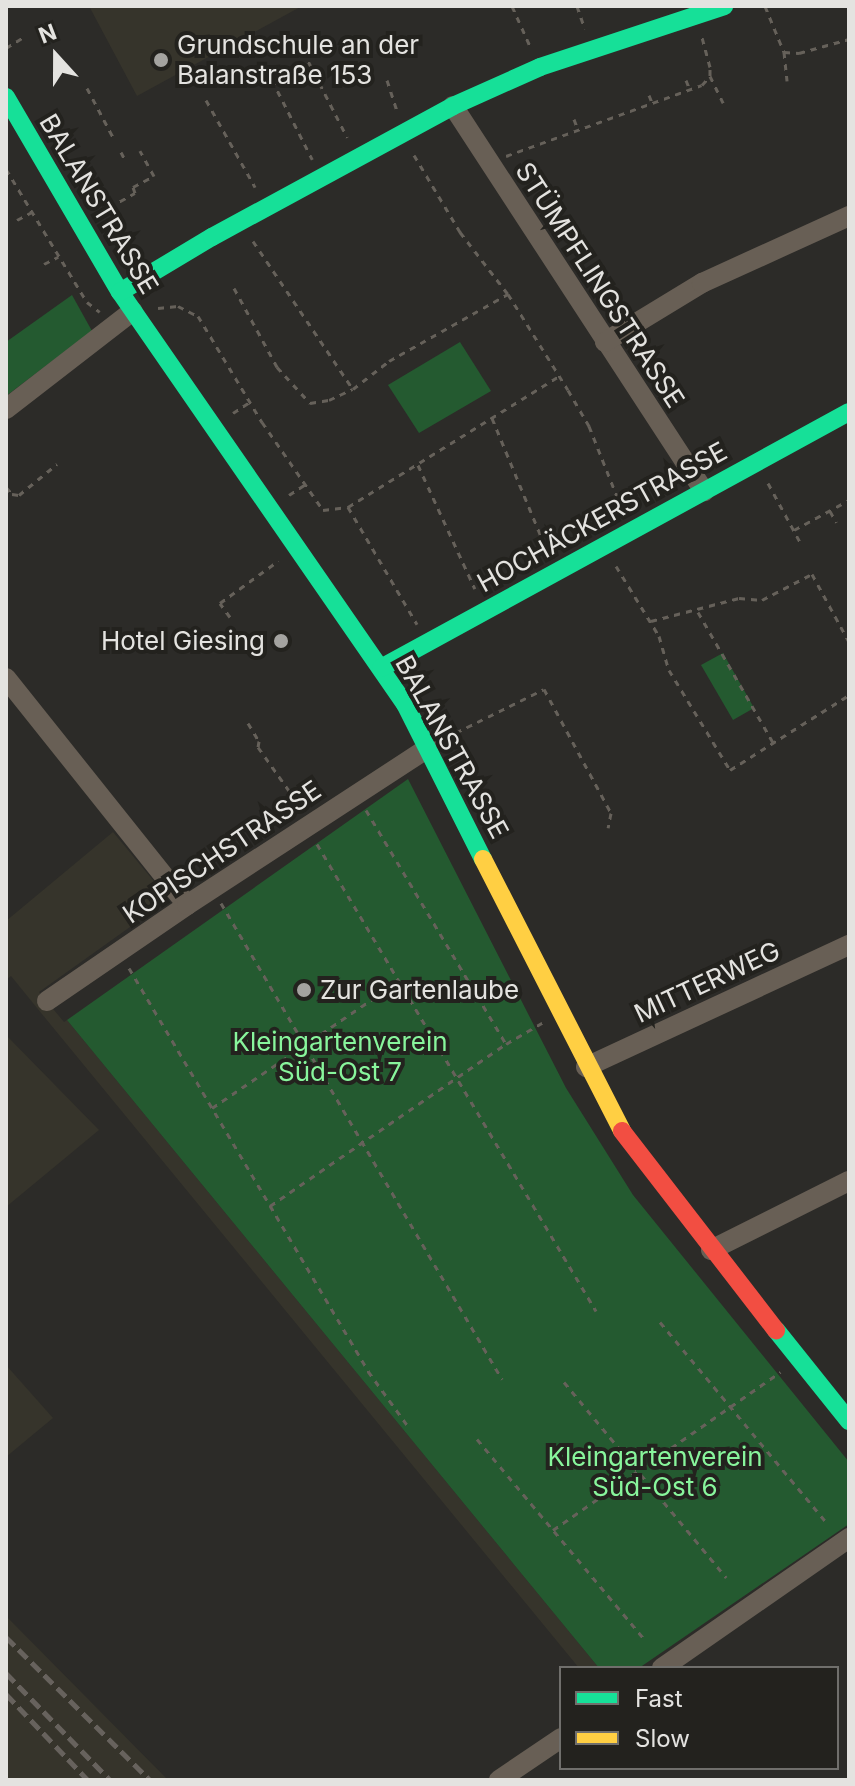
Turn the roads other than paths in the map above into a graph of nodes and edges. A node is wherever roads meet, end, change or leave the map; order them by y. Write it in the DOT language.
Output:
graph roads {
  1 [pos="724,6"];
  2 [pos="6,97"];
  3 [pos="453,106"];
  4 [pos="849,216"];
  5 [pos="120,292"];
  6 [pos="133,311"];
  7 [pos="605,342"];
  8 [pos="6,409"];
  9 [pos="849,412"];
  10 [pos="704,491"];
  11 [pos="381,668"];
  12 [pos="6,678"];
  13 [pos="428,748"];
  14 [pos="187,905"];
  15 [pos="849,945"];
  16 [pos="47,1001"];
  17 [pos="586,1067"];
  18 [pos="849,1181"];
  19 [pos="711,1250"];
  20 [pos="849,1421"];
  21 [pos="849,1538"];
  22 [pos="665,1666"];
  23 [pos="559,1739"];
  24 [pos="499,1780"];
  1 -- 3 [label="street"];
  2 -- 5 [label="street, BALANSTRASSE"];
  3 -- 5 [label="street"];
  3 -- 7 [label="street, STÜMPFLINGSTRASSE"];
  4 -- 7 [label="street"];
  5 -- 6 [label="street, BALANSTRASSE"];
  6 -- 8 [label="street"];
  6 -- 11 [label="street, BALANSTRASSE"];
  7 -- 10 [label="street, STÜMPFLINGSTRASSE"];
  9 -- 10 [label="street, HOCHÄCKERSTRASSE"];
  10 -- 11 [label="street, HOCHÄCKERSTRASSE"];
  11 -- 13 [label="street, BALANSTRASSE"];
  12 -- 14 [label="street"];
  13 -- 14 [label="street, KOPISCHSTRASSE"];
  13 -- 17 [label="street, BALANSTRASSE"];
  14 -- 16 [label="street, KOPISCHSTRASSE"];
  15 -- 17 [label="street, MITTERWEG"];
  17 -- 19 [label="street, BALANSTRASSE"];
  18 -- 19 [label="street"];
  19 -- 20 [label="street, BALANSTRASSE"];
  21 -- 22 [label="street"];
  23 -- 24 [label="street"];
}
